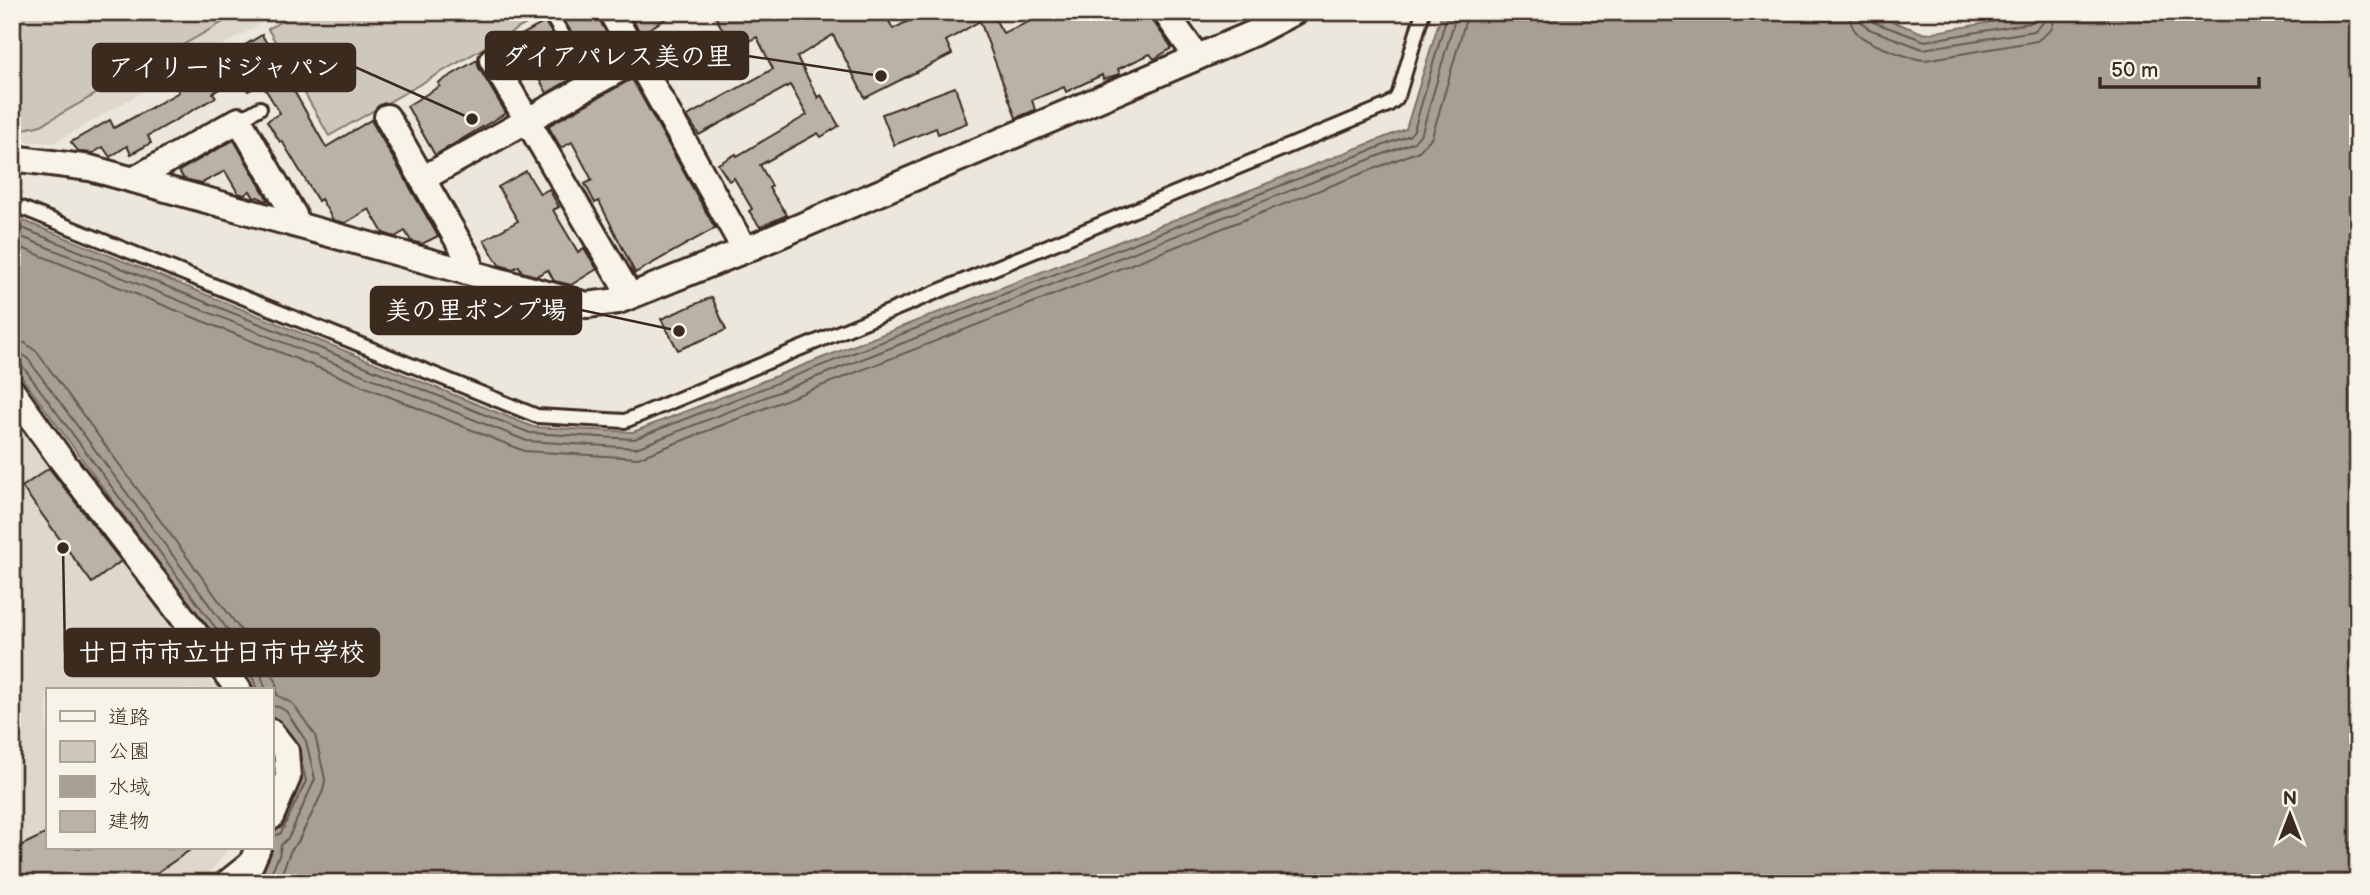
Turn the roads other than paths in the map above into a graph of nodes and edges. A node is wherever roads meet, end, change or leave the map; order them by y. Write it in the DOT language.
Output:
graph roads {
  1 [pos="550,12"];
  2 [pos="611,12"];
  3 [pos="1166,12"];
  4 [pos="1294,12"];
  5 [pos="1423,12"];
  6 [pos="1197,57"];
  7 [pos="492,60"];
  8 [pos="636,60"];
  9 [pos="592,82"];
  10 [pos="387,117"];
  11 [pos="527,119"];
  12 [pos="12,158"];
  13 [pos="422,179"];
  14 [pos="133,180"];
  15 [pos="12,204"];
  16 [pos="296,224"];
  17 [pos="746,250"];
  18 [pos="468,271"];
  19 [pos="630,296"];
  20 [pos="12,391"];
  21 [pos="237,688"];
  22 [pos="273,735"];
  23 [pos="273,812"];
  24 [pos="257,850"];
  25 [pos="227,883"];
  1 -- 9 [label="lane"];
  2 -- 8 [label="street"];
  3 -- 6 [label="street"];
  4 -- 6 [label="street"];
  5 -- 15 [label="lane"];
  6 -- 17 [label="street"];
  7 -- 11 [label="street"];
  8 -- 9 [label="street"];
  8 -- 17 [label="street"];
  9 -- 11 [label="street"];
  10 -- 13 [label="street"];
  11 -- 13 [label="street"];
  11 -- 19 [label="street"];
  12 -- 14 [label="street"];
  13 -- 18 [label="street"];
  14 -- 16 [label="street"];
  14 -- 16 [label="street"];
  16 -- 18 [label="street"];
  17 -- 19 [label="street"];
  18 -- 19 [label="street"];
  20 -- 21 [label="street"];
  22 -- 23 [label="street"];
  24 -- 25 [label="street"];
}
